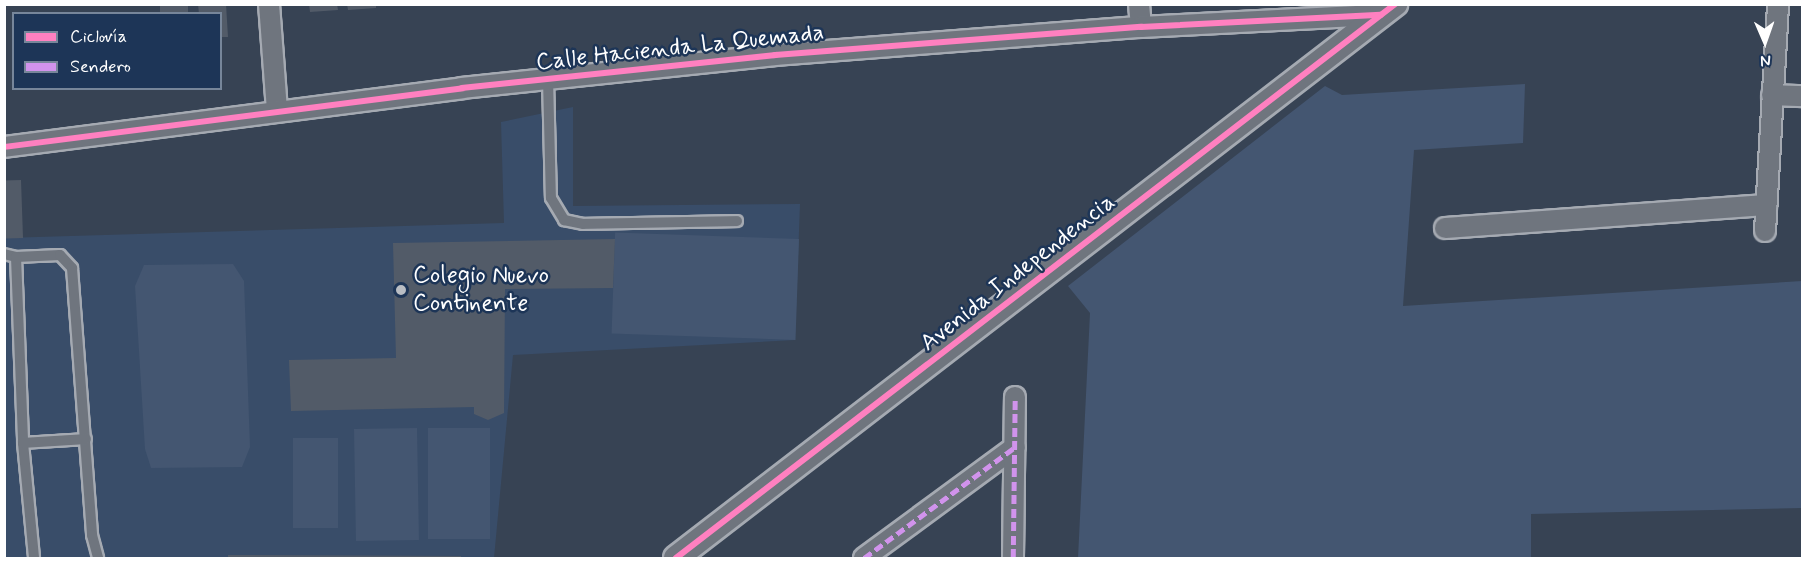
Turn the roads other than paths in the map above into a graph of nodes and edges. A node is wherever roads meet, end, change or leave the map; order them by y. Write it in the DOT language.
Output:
graph roads {
  1 [pos="269,4"];
  2 [pos="1139,4"];
  3 [pos="1778,4"];
  4 [pos="1388,10"];
  5 [pos="1141,27"];
  6 [pos="548,79"];
  7 [pos="1772,95"];
  8 [pos="1803,96"];
  9 [pos="276,110"];
  10 [pos="4,147"];
  11 [pos="1766,206"];
  12 [pos="738,221"];
  13 [pos="1445,228"];
  14 [pos="1765,231"];
  15 [pos="4,254"];
  16 [pos="16,257"];
  17 [pos="1016,397"];
  18 [pos="86,439"];
  19 [pos="23,443"];
  20 [pos="1015,447"];
  21 [pos="34,558"];
  22 [pos="98,558"];
  23 [pos="676,558"];
  24 [pos="864,558"];
  25 [pos="1013,558"];
  1 -- 9 [label="street"];
  2 -- 5 [label="street"];
  3 -- 7 [label="street"];
  4 -- 5 [label="street, Calle Hacienda La Quemada"];
  4 -- 23 [label="street, Avenida Independencia"];
  5 -- 6 [label="street, Calle Hacienda La Quemada"];
  6 -- 9 [label="street, Calle Hacienda La Quemada"];
  6 -- 12 [label="lane"];
  7 -- 8 [label="street"];
  7 -- 11 [label="street"];
  9 -- 10 [label="street, Calle Hacienda La Quemada"];
  11 -- 13 [label="street"];
  11 -- 14 [label="street"];
  15 -- 16 [label="lane"];
  16 -- 18 [label="lane"];
  16 -- 19 [label="lane"];
  17 -- 20 [label="street"];
  18 -- 19 [label="lane"];
  18 -- 22 [label="lane"];
  19 -- 21 [label="lane"];
  20 -- 24 [label="street"];
  20 -- 25 [label="street"];
}
